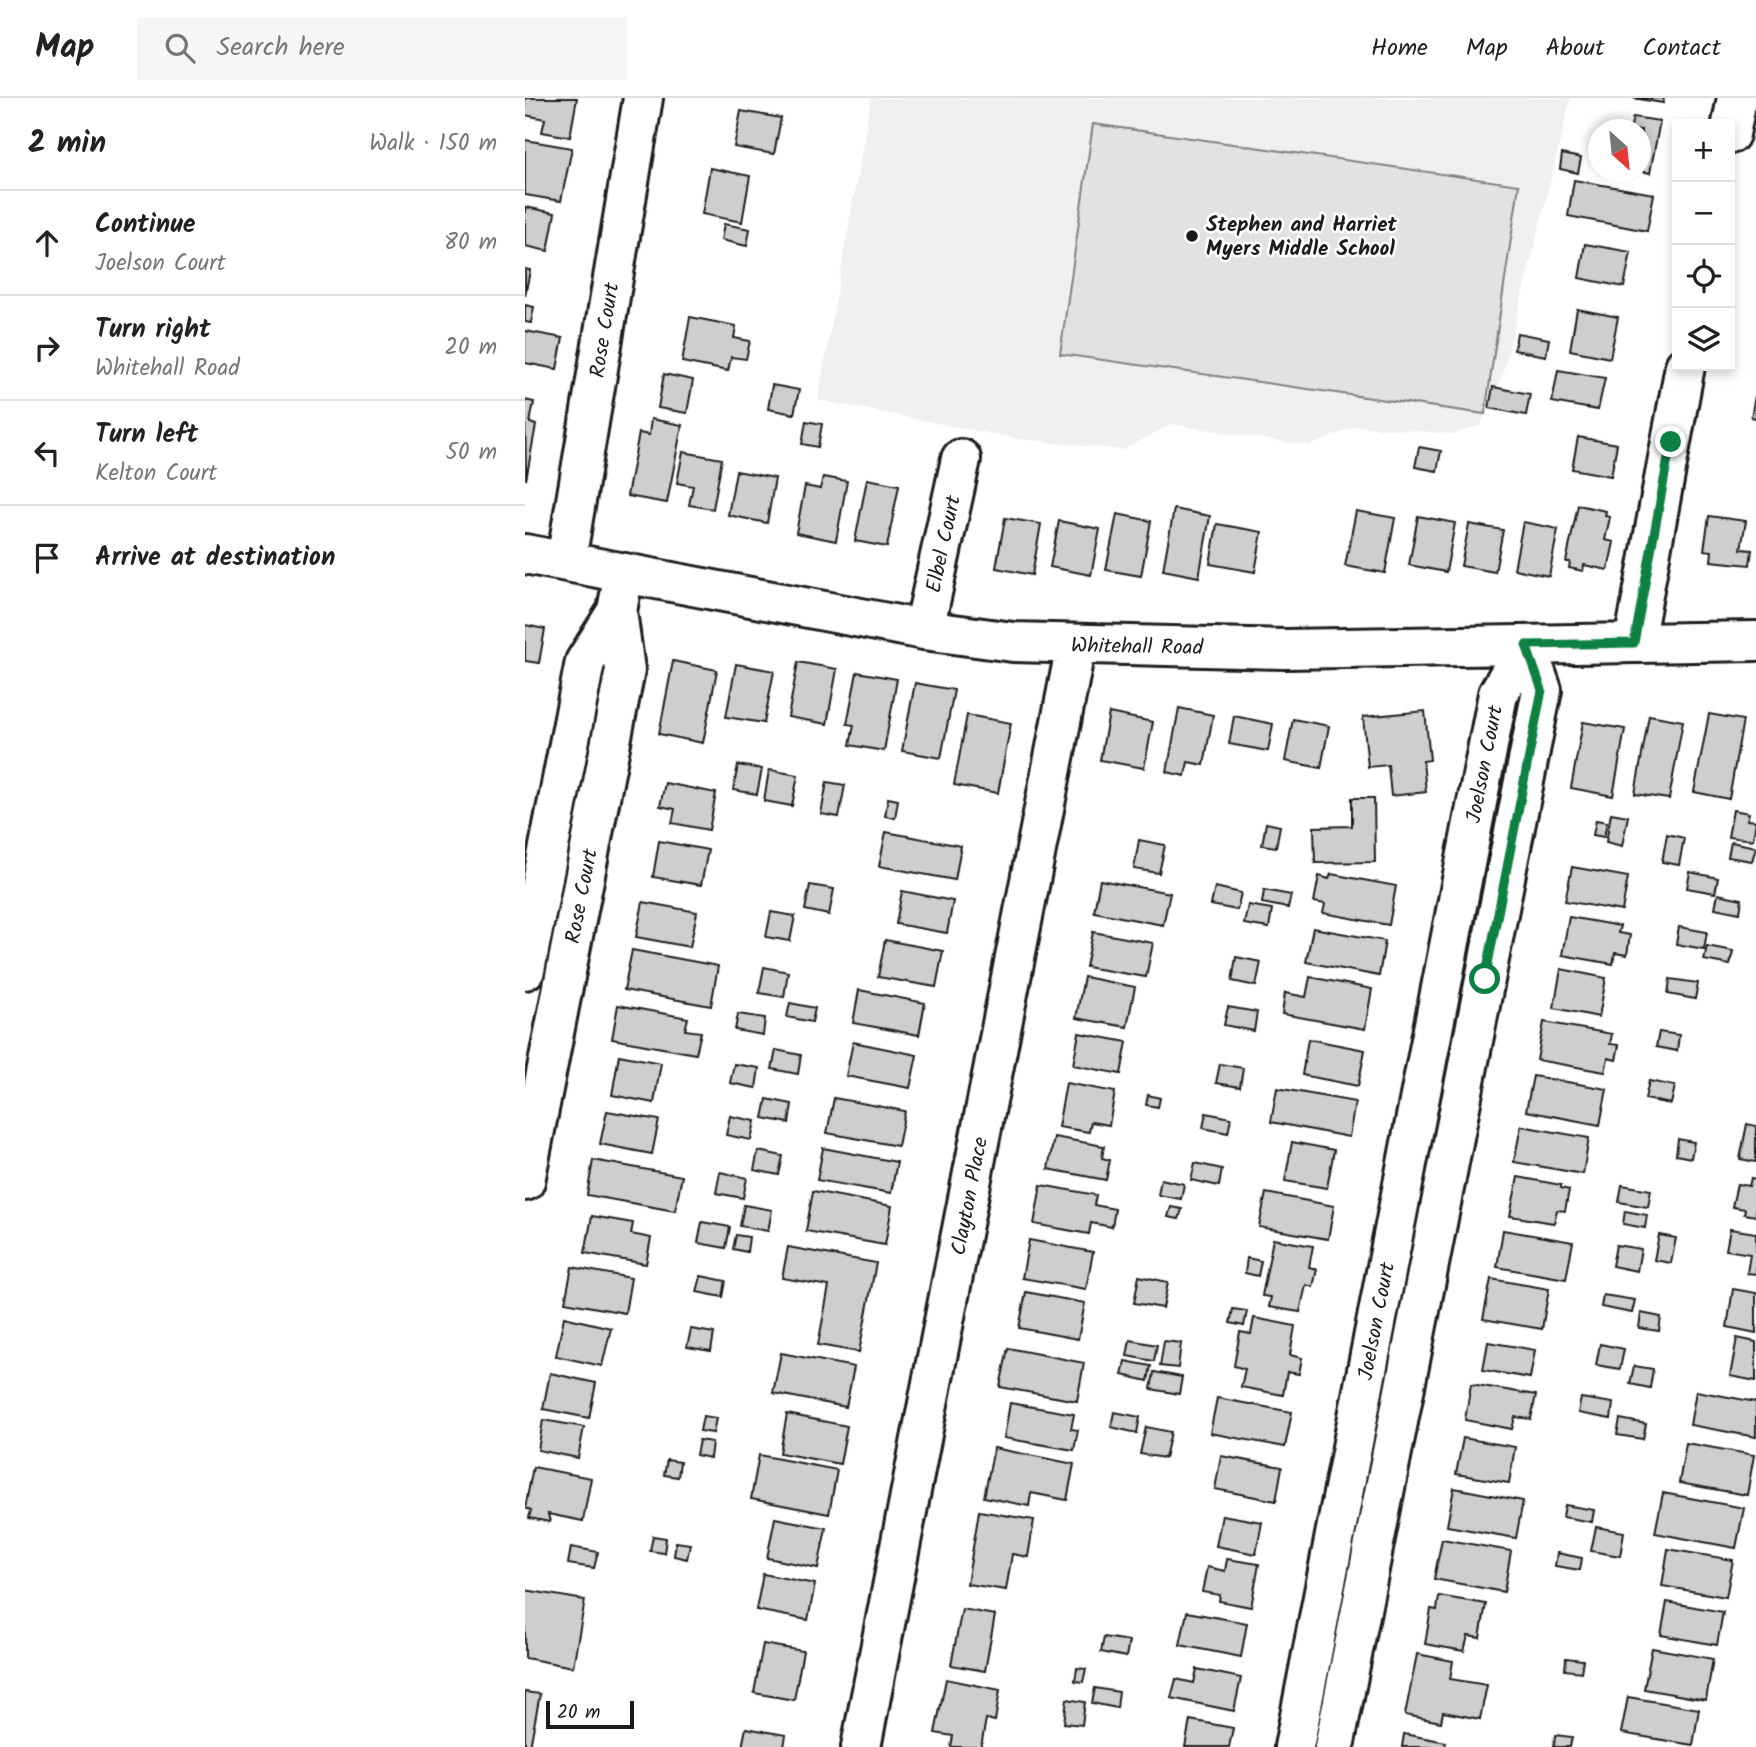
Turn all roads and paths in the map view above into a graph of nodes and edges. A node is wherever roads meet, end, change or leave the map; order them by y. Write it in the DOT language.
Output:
graph roads {
  1 [pos="643,98"];
  2 [pos="1737,98"];
  3 [pos="1733,119"];
  4 [pos="1684,371"];
  5 [pos="961,458"];
  6 [pos="525,554"];
  7 [pos="565,561"];
  8 [pos="624,573"];
  9 [pos="617,611"];
  10 [pos="924,630"];
  11 [pos="1756,641"];
  12 [pos="1634,643"];
  13 [pos="1076,645"];
  14 [pos="1526,645"];
  15 [pos="525,970"];
  16 [pos="1444,971"];
  17 [pos="1485,979"];
  18 [pos="525,1181"];
  19 [pos="1391,1242"];
  20 [pos="1431,1250"];
  21 [pos="1334,1537"];
  22 [pos="1374,1544"];
  23 [pos="861,1747"];
  24 [pos="1294,1747"];
  25 [pos="1334,1747"];
  1 -- 7 [label="street, Rose Court"];
  2 -- 3 [label="street"];
  4 -- 12 [label="street"];
  5 -- 10 [label="street, Elbel Court"];
  6 -- 7 [label="street, Whitehall Road"];
  7 -- 8 [label="street, Whitehall Road"];
  8 -- 9 [label="street, Rose Court"];
  8 -- 10 [label="street, Whitehall Road"];
  9 -- 15 [label="street, Rose Court"];
  9 -- 18 [label="street, Rose Court"];
  10 -- 13 [label="street, Whitehall Road"];
  11 -- 12 [label="street, Whitehall Road"];
  12 -- 14 [label="street, Whitehall Road"];
  13 -- 14 [label="street, Whitehall Road"];
  13 -- 23 [label="street, Clayton Place"];
  14 -- 16 [label="street, Joelson Court"];
  14 -- 17 [label="street, Joelson Court"];
  16 -- 17 [label="street"];
  16 -- 19 [label="street, Joelson Court"];
  17 -- 20 [label="street, Joelson Court"];
  19 -- 20 [label="street"];
  19 -- 21 [label="street, Joelson Court"];
  20 -- 22 [label="street, Joelson Court"];
  21 -- 22 [label="street"];
  21 -- 24 [label="street, Joelson Court"];
  22 -- 25 [label="street, Joelson Court"];
}
